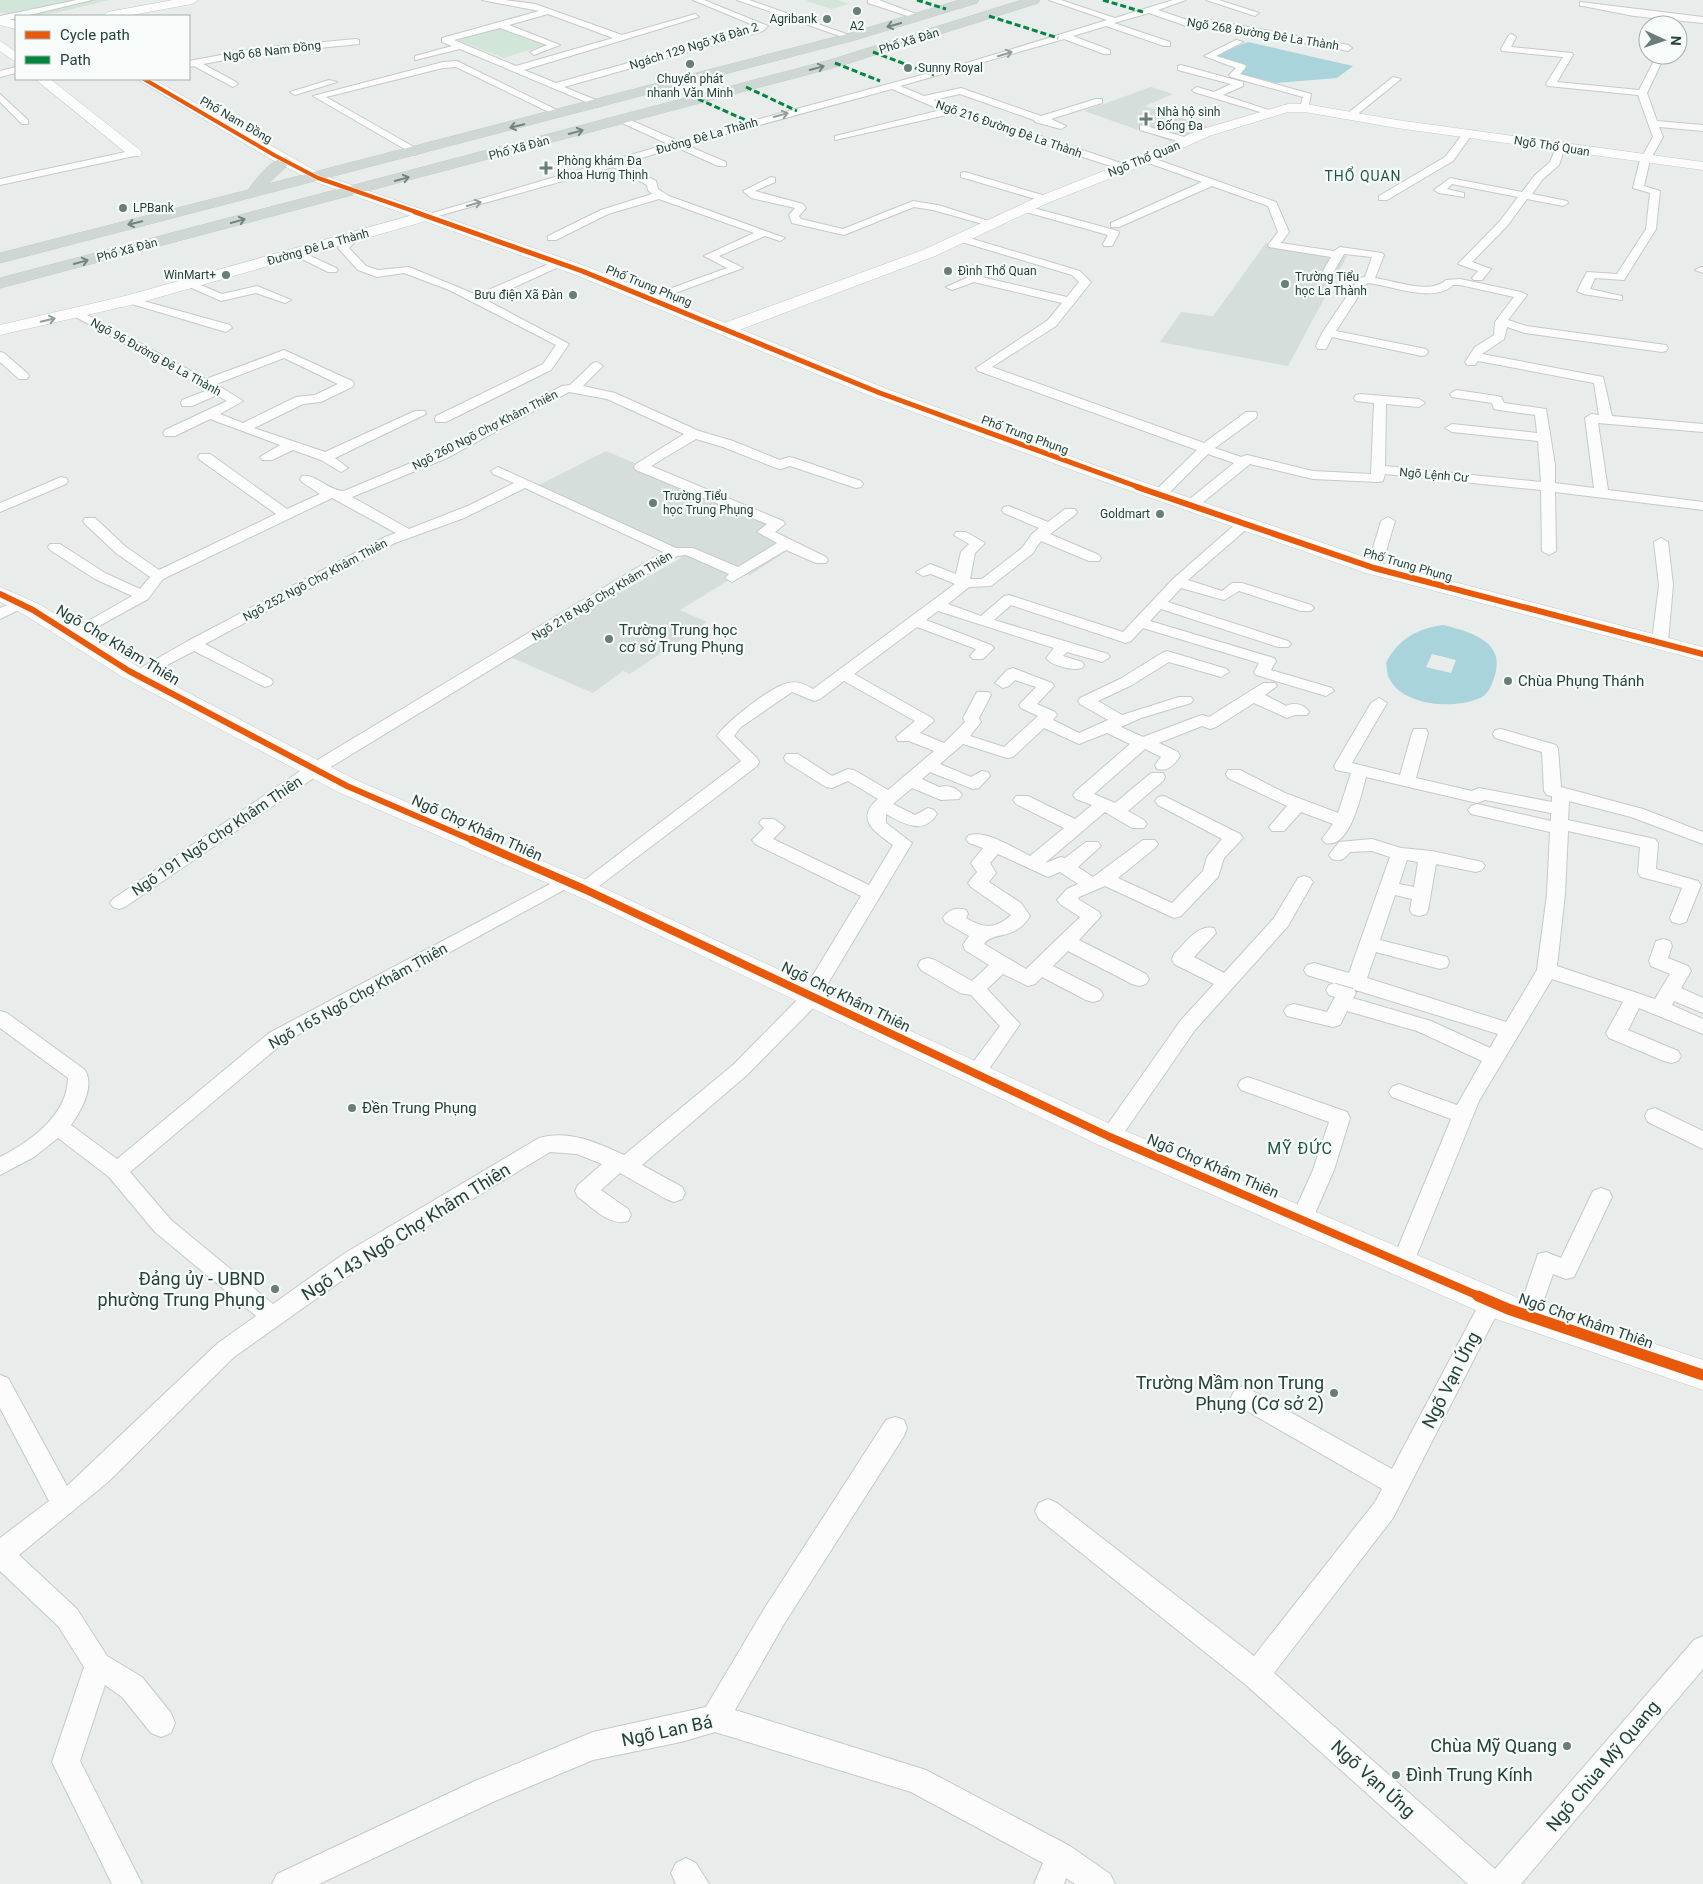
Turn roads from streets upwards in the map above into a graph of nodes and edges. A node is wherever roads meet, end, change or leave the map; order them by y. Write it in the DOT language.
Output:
graph roads {
  1 [pos="192,0"];
  2 [pos="974,0"];
  3 [pos="1034,0"];
  4 [pos="113,15"];
  5 [pos="0,20"];
  6 [pos="15,25"];
  7 [pos="15,34"];
  8 [pos="0,38"];
  9 [pos="0,45"];
  10 [pos="15,57"];
  11 [pos="43,80"];
  12 [pos="146,80"];
  13 [pos="135,153"];
  14 [pos="285,160"];
  15 [pos="1703,166"];
  16 [pos="318,178"];
  17 [pos="354,191"];
  18 [pos="253,193"];
  19 [pos="427,216"];
  20 [pos="0,258"];
  21 [pos="0,283"];
  22 [pos="725,329"];
  23 [pos="0,330"];
  24 [pos="7,604"];
  25 [pos="1703,654"];
  26 [pos="1703,1375"];
  1 -- 4 [label="street"];
  2 -- 16 [label="main road, Phố Xã Đàn, one-way"];
  17 -- 3 [label="main road, Phố Xã Đàn, one-way"];
  5 -- 6 [label="street"];
  7 -- 8 [label="street"];
  9 -- 10 [label="street"];
  11 -- 13 [label="street"];
  12 -- 14 [label="street, Phố Nam Đồng"];
  14 -- 16 [label="street, Phố Nam Đồng"];
  14 -- 18 [label="main road"];
  15 -- 22 [label="street, Ngõ Thổ Quan"];
  16 -- 17 [label="street, Phố Nam Đồng"];
  16 -- 18 [label="main road, Phố Xã Đàn"];
  17 -- 19 [label="street, Phố Trung Phụng"];
  21 -- 17 [label="main road, Phố Xã Đàn, one-way"];
  18 -- 20 [label="main road, Phố Xã Đàn, one-way"];
  19 -- 22 [label="street, Phố Trung Phụng"];
  23 -- 19 [label="street, Đường Đê La Thành, one-way"];
  22 -- 25 [label="street, Phố Trung Phụng"];
  24 -- 26 [label="street, Ngõ Chợ Khâm Thiên"];
}
